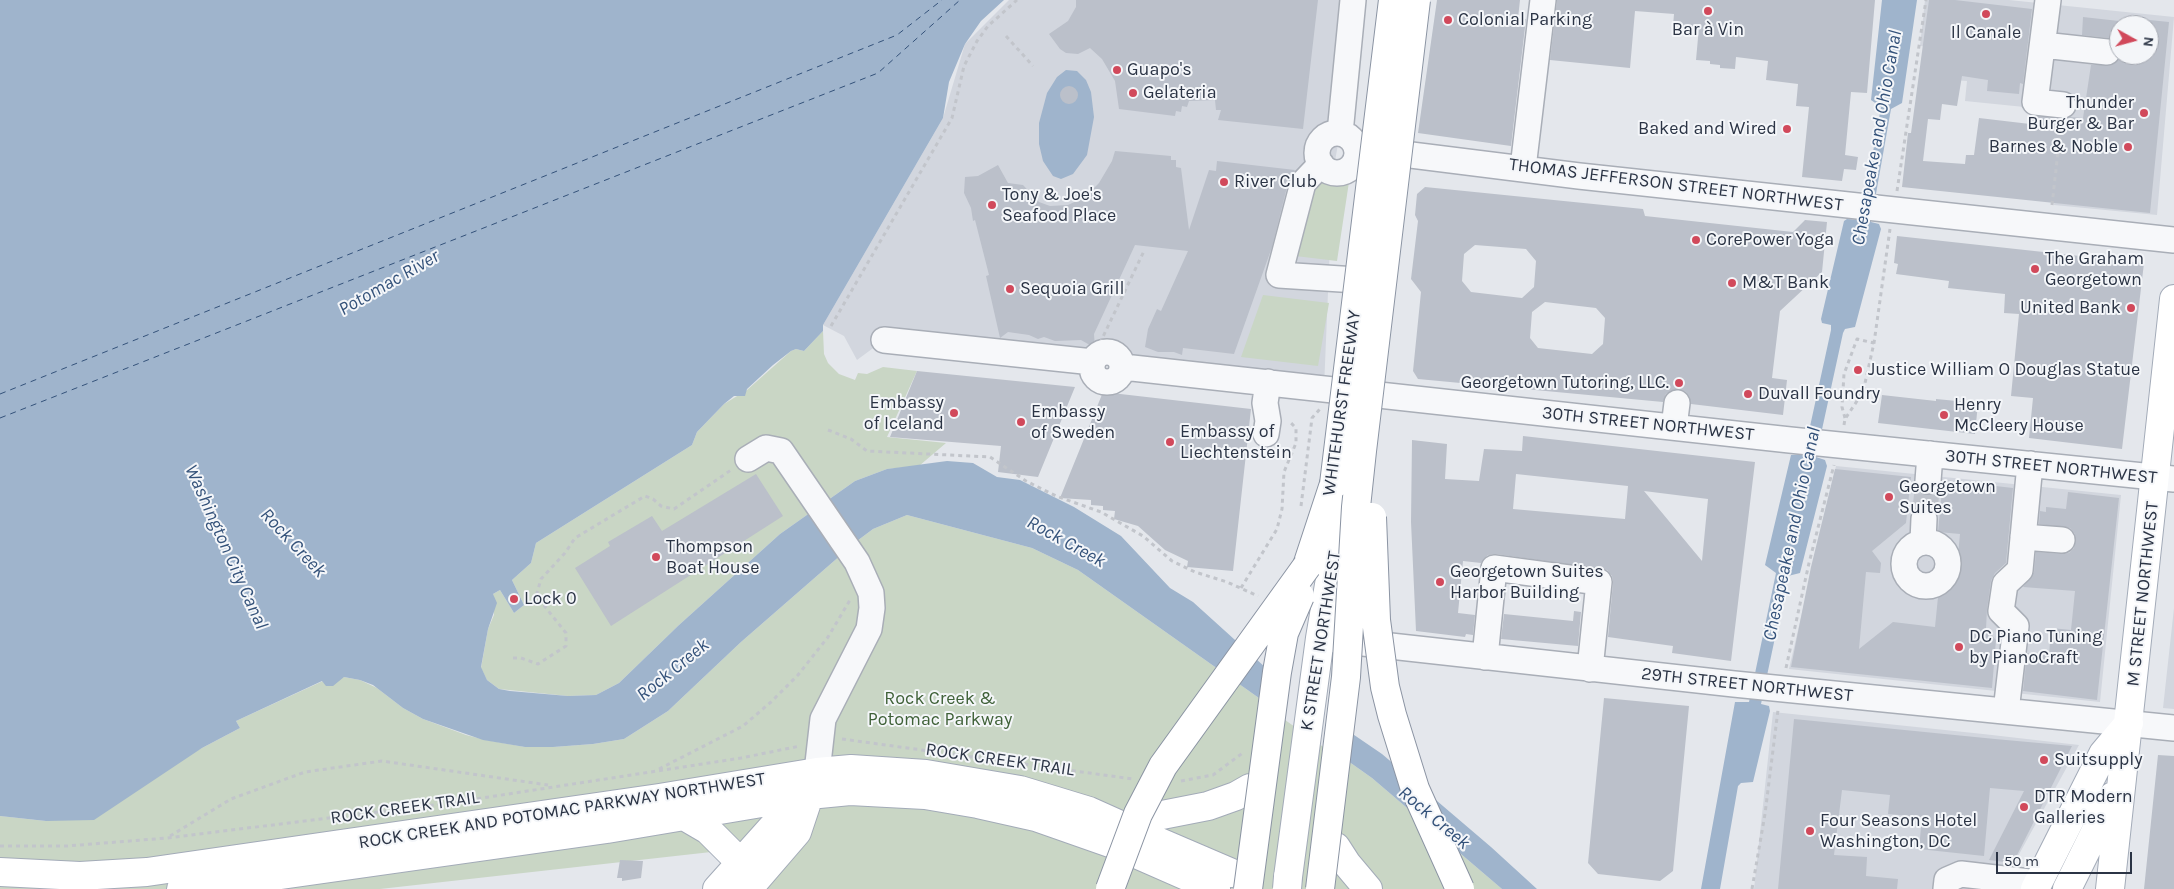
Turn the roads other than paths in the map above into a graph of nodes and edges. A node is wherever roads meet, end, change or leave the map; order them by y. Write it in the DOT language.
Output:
graph roads {
  1 [pos="1353,0"];
  2 [pos="1394,0"];
  3 [pos="1405,0"];
  4 [pos="1416,0"];
  5 [pos="1544,0"];
  6 [pos="2048,0"];
  7 [pos="2042,45"];
  8 [pos="2107,52"];
  9 [pos="2063,104"];
  10 [pos="1340,133"];
  11 [pos="1387,152"];
  12 [pos="1357,155"];
  13 [pos="1321,164"];
  14 [pos="1523,168"];
  15 [pos="2174,240"];
  16 [pos="1372,281"];
  17 [pos="2174,299"];
  18 [pos="1376,338"];
  19 [pos="884,340"];
  20 [pos="1265,382"];
  21 [pos="1358,393"];
  22 [pos="1677,403"];
  23 [pos="1674,427"];
  24 [pos="1259,433"];
  25 [pos="1930,454"];
  26 [pos="748,458"];
  27 [pos="2030,464"];
  28 [pos="2164,478"];
  29 [pos="1928,481"];
  30 [pos="2023,537"];
  31 [pos="2062,540"];
  32 [pos="1307,566"];
  33 [pos="1320,638"];
  34 [pos="1485,657"];
  35 [pos="1590,669"];
  36 [pos="2006,711"];
  37 [pos="2129,723"];
  38 [pos="2174,728"];
  39 [pos="2122,779"];
  40 [pos="813,783"];
  41 [pos="1250,788"];
  42 [pos="684,816"];
  43 [pos="1132,831"];
  44 [pos="1336,848"];
  45 [pos="740,862"];
  46 [pos="0,872"];
  47 [pos="1287,883"];
  48 [pos="1232,884"];
  49 [pos="2037,886"];
  50 [pos="2073,888"];
  51 [pos="181,889"];
  52 [pos="717,889"];
  53 [pos="748,889"];
  54 [pos="1110,889"];
  55 [pos="1320,889"];
  56 [pos="1368,889"];
  57 [pos="1460,889"];
  58 [pos="1946,889"];
  59 [pos="2110,889"];
  1 -- 10 [label="street"];
  2 -- 32 [label="main road, WHITEHURST FREEWAY, bridge"];
  3 -- 11 [label="main road, K STREET NORTHWEST"];
  4 -- 18 [label="main road, WHITEHURST FREEWAY, bridge"];
  5 -- 14 [label="street"];
  6 -- 7 [label="street"];
  7 -- 8 [label="street"];
  7 -- 9 [label="street"];
  10 -- 12 [label="street"];
  10 -- 13 [label="street"];
  11 -- 12 [label="street, THOMAS JEFFERSON STREET NORTHWEST"];
  11 -- 14 [label="street, THOMAS JEFFERSON STREET NORTHWEST"];
  11 -- 16 [label="main road, K STREET NORTHWEST"];
  12 -- 13 [label="street"];
  13 -- 16 [label="street"];
  14 -- 15 [label="street, THOMAS JEFFERSON STREET NORTHWEST"];
  16 -- 21 [label="main road, K STREET NORTHWEST"];
  17 -- 28 [label="main road, M STREET NORTHWEST"];
  18 -- 55 [label="main road, WHITEHURST FREEWAY, bridge"];
  18 -- 57 [label="main road, bridge"];
  19 -- 20 [label="street, 30TH STREET NORTHWEST"];
  20 -- 21 [label="street, 30TH STREET NORTHWEST"];
  20 -- 24 [label="street"];
  21 -- 23 [label="street, 30TH STREET NORTHWEST"];
  21 -- 33 [label="main road, K STREET NORTHWEST"];
  22 -- 23 [label="street"];
  23 -- 25 [label="street, 30TH STREET NORTHWEST"];
  25 -- 27 [label="street, 30TH STREET NORTHWEST"];
  25 -- 29 [label="street"];
  26 -- 40 [label="street"];
  27 -- 28 [label="street, 30TH STREET NORTHWEST"];
  27 -- 30 [label="street"];
  28 -- 37 [label="main road, M STREET NORTHWEST"];
  30 -- 31 [label="street"];
  30 -- 36 [label="street"];
  32 -- 48 [label="main road, WHITEHURST FREEWAY, bridge"];
  32 -- 54 [label="main road, bridge"];
  33 -- 34 [label="street, 29TH STREET NORTHWEST"];
  33 -- 47 [label="main road, K STREET NORTHWEST"];
  34 -- 35 [label="street, 29TH STREET NORTHWEST"];
  34 -- 35 [label="street"];
  35 -- 36 [label="street, 29TH STREET NORTHWEST"];
  36 -- 37 [label="street, 29TH STREET NORTHWEST"];
  37 -- 38 [label="street, 29TH STREET NORTHWEST"];
  37 -- 39 [label="main road, M STREET NORTHWEST"];
  37 -- 49 [label="main road"];
  39 -- 50 [label="main road"];
  39 -- 59 [label="main road, M STREET NORTHWEST"];
  40 -- 42 [label="main road, ROCK CREEK AND POTOMAC PARKWAY NORTHWEST"];
  40 -- 43 [label="main road, ROCK CREEK AND POTOMAC PARKWAY NORTHWEST"];
  40 -- 43 [label="main road, ROCK CREEK AND POTOMAC PARKWAY NORTHWEST"];
  40 -- 45 [label="main road"];
  40 -- 46 [label="main road, ROCK CREEK AND POTOMAC PARKWAY NORTHWEST"];
  40 -- 53 [label="main road"];
  41 -- 43 [label="main road"];
  42 -- 45 [label="main road"];
  42 -- 51 [label="main road, ROCK CREEK AND POTOMAC PARKWAY NORTHWEST"];
  43 -- 48 [label="main road, ROCK CREEK AND POTOMAC PARKWAY NORTHWEST"];
  44 -- 56 [label="main road"];
  45 -- 52 [label="main road"];
  49 -- 50 [label="main road"];
  49 -- 58 [label="street"];
}
